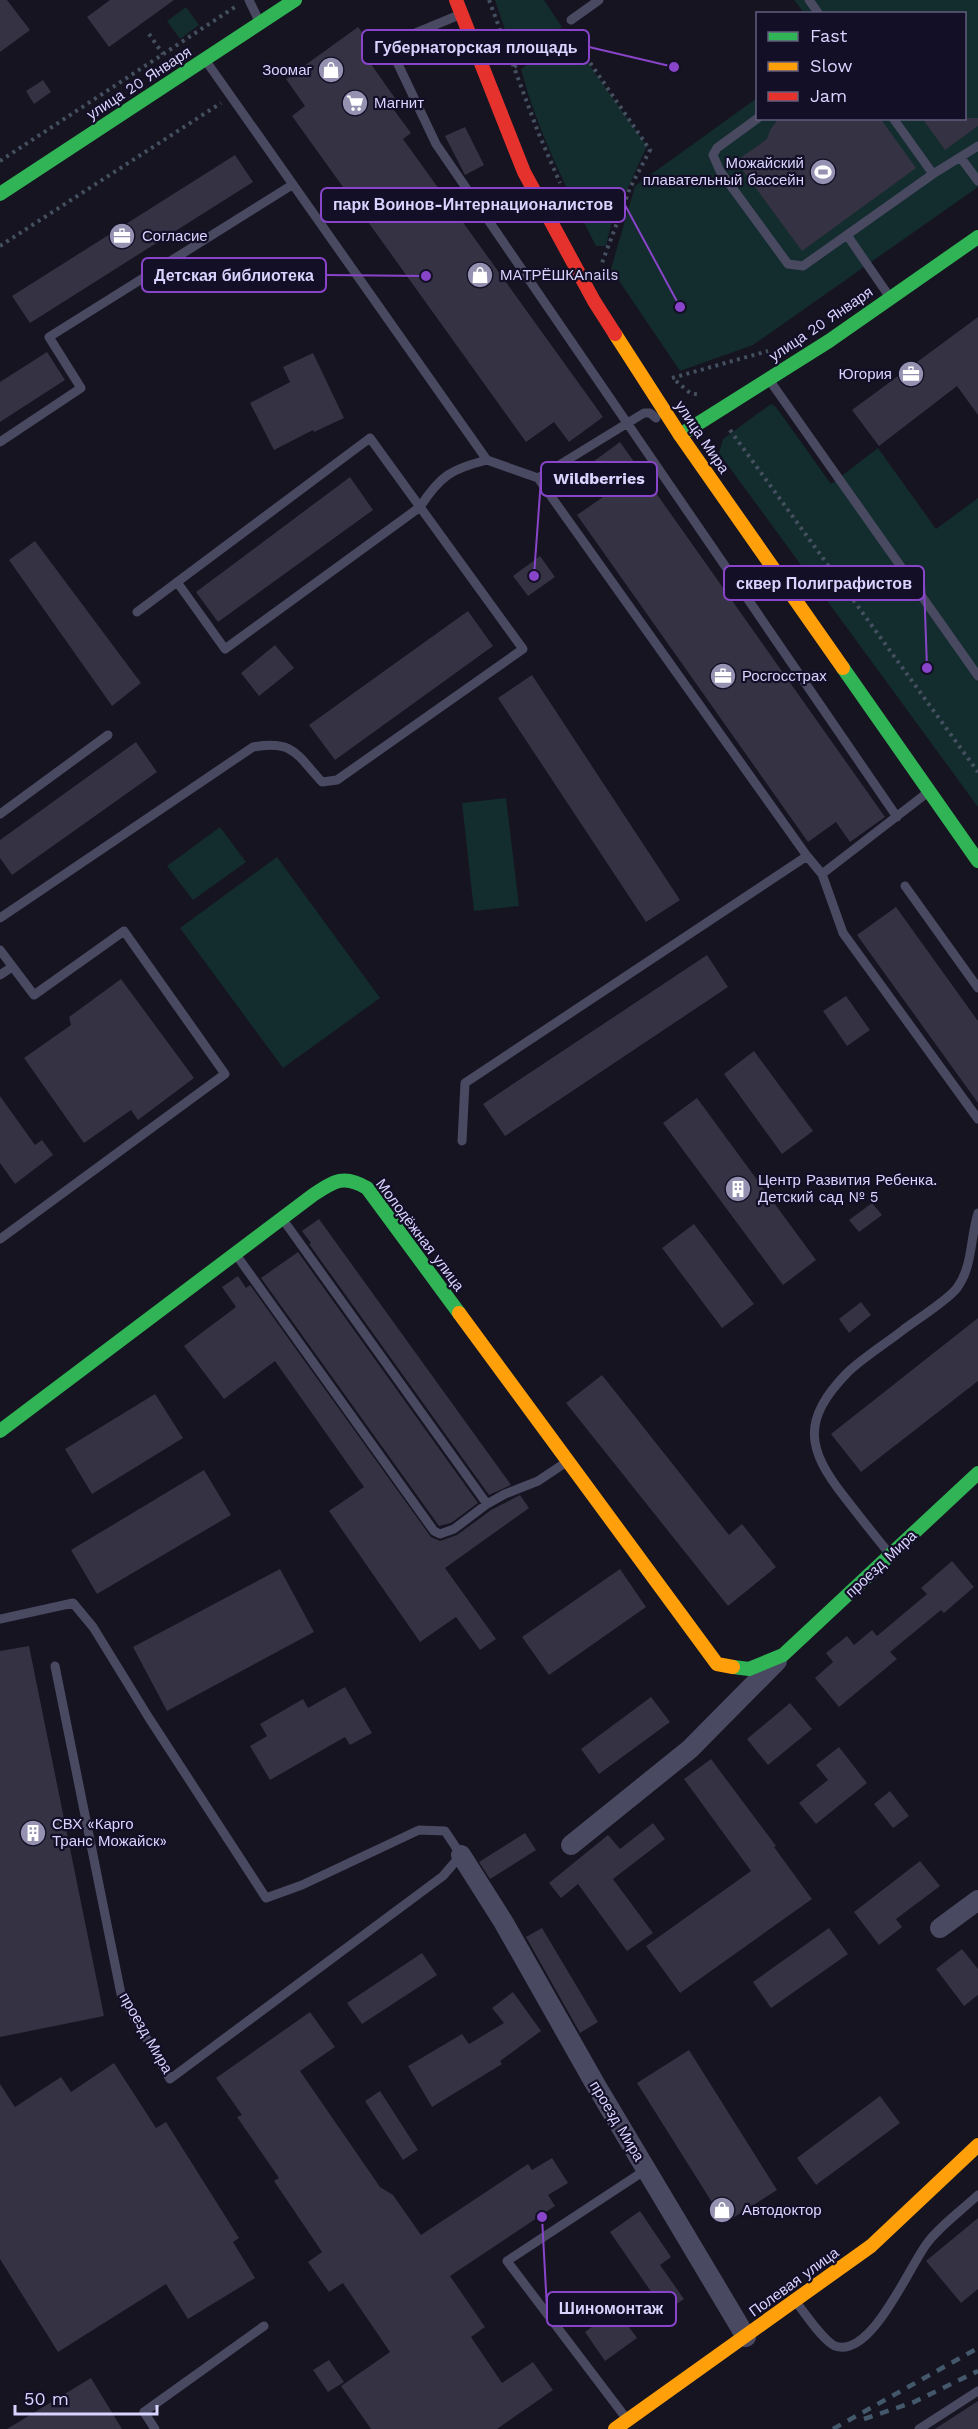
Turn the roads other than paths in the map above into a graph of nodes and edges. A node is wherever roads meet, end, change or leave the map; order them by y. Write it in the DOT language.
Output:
graph roads {
  1 [pos="247,0"];
  2 [pos="295,0"];
  3 [pos="456,0"];
  4 [pos="599,0"];
  5 [pos="461,14"];
  6 [pos="571,20"];
  7 [pos="261,23"];
  8 [pos="205,60"];
  9 [pos="756,119"];
  10 [pos="894,120"];
  11 [pos="978,146"];
  12 [pos="961,158"];
  13 [pos="933,174"];
  14 [pos="978,181"];
  15 [pos="292,185"];
  16 [pos="0,194"];
  17 [pos="847,235"];
  18 [pos="978,237"];
  19 [pos="891,298"];
  20 [pos="768,379"];
  21 [pos="627,423"];
  22 [pos="680,435"];
  23 [pos="0,442"];
  24 [pos="487,460"];
  25 [pos="538,478"];
  26 [pos="420,507"];
  27 [pos="177,582"];
  28 [pos="137,612"];
  29 [pos="978,676"];
  30 [pos="108,735"];
  31 [pos="929,792"];
  32 [pos="0,814"];
  33 [pos="897,817"];
  34 [pos="807,855"];
  35 [pos="978,861"];
  36 [pos="822,874"];
  37 [pos="905,886"];
  38 [pos="0,918"];
  39 [pos="0,950"];
  40 [pos="12,967"];
  41 [pos="0,975"];
  42 [pos="978,988"];
  43 [pos="978,1119"];
  44 [pos="462,1141"];
  45 [pos="978,1213"];
  46 [pos="283,1219"];
  47 [pos="0,1239"];
  48 [pos="235,1254"];
  49 [pos="0,1431"];
  50 [pos="568,1461"];
  51 [pos="978,1473"];
  52 [pos="486,1504"];
  53 [pos="890,1555"];
  54 [pos="0,1619"];
  55 [pos="783,1655"];
  56 [pos="717,1664"];
  57 [pos="54,1666"];
  58 [pos="571,1845"];
  59 [pos="461,1855"];
  60 [pos="978,1900"];
  61 [pos="940,1928"];
  62 [pos="978,2145"];
  63 [pos="647,2169"];
  64 [pos="978,2195"];
  65 [pos="796,2302"];
  66 [pos="264,2326"];
  67 [pos="746,2337"];
  68 [pos="978,2391"];
  69 [pos="627,2421"];
  70 [pos="154,2429"];
  71 [pos="615,2429"];
  72 [pos="919,2429"];
  1 -- 7 [label="lane"];
  2 -- 7 [label="main road, улица 20 Января"];
  3 -- 5 [label="main road, улица Мира"];
  4 -- 6 [label="lane"];
  5 -- 21 [label="lane"];
  5 -- 22 [label="main road, улица Мира"];
  7 -- 8 [label="main road, улица 20 Января"];
  8 -- 15 [label="lane"];
  8 -- 16 [label="main road, улица 20 Января"];
  9 -- 17 [label="lane"];
  10 -- 13 [label="lane"];
  11 -- 12 [label="lane"];
  12 -- 13 [label="lane"];
  12 -- 14 [label="lane"];
  13 -- 17 [label="lane"];
  15 -- 23 [label="lane"];
  15 -- 24 [label="lane"];
  17 -- 19 [label="lane"];
  18 -- 19 [label="main road, улица 20 Января"];
  19 -- 20 [label="main road, улица 20 Января"];
  20 -- 22 [label="main road, улица 20 Января"];
  20 -- 29 [label="lane"];
  21 -- 22 [label="lane"];
  21 -- 25 [label="lane"];
  21 -- 33 [label="lane"];
  22 -- 31 [label="main road, улица Мира"];
  24 -- 25 [label="lane"];
  24 -- 26 [label="lane"];
  25 -- 34 [label="lane"];
  26 -- 27 [label="lane"];
  26 -- 27 [label="lane"];
  26 -- 38 [label="lane"];
  27 -- 28 [label="lane"];
  30 -- 32 [label="lane"];
  31 -- 33 [label="lane"];
  31 -- 35 [label="main road, улица Мира"];
  33 -- 36 [label="lane"];
  34 -- 36 [label="lane"];
  34 -- 44 [label="lane"];
  36 -- 43 [label="lane"];
  37 -- 42 [label="lane"];
  39 -- 40 [label="lane"];
  40 -- 41 [label="lane"];
  40 -- 47 [label="lane"];
  45 -- 53 [label="lane"];
  46 -- 48 [label="main road, Молодёжная улица"];
  46 -- 50 [label="main road, Молодёжная улица"];
  46 -- 52 [label="lane"];
  48 -- 49 [label="main road, Молодёжная улица"];
  48 -- 52 [label="lane"];
  50 -- 52 [label="lane"];
  50 -- 56 [label="main road, Молодёжная улица"];
  51 -- 53 [label="main road, проезд Мира"];
  53 -- 55 [label="main road, проезд Мира"];
  54 -- 59 [label="lane, проезд Мира"];
  55 -- 56 [label="main road, проезд Мира"];
  55 -- 58 [label="street, проезд Мира"];
  57 -- 59 [label="lane, проезд Мира"];
  59 -- 63 [label="street, проезд Мира"];
  60 -- 61 [label="street"];
  62 -- 65 [label="main road, Полевая улица"];
  63 -- 67 [label="street, проезд Мира"];
  63 -- 69 [label="lane"];
  64 -- 65 [label="lane"];
  65 -- 67 [label="main road, Полевая улица"];
  66 -- 70 [label="lane"];
  67 -- 69 [label="main road, Полевая улица"];
  68 -- 72 [label="lane"];
  69 -- 71 [label="main road, Полевая улица"];
}
